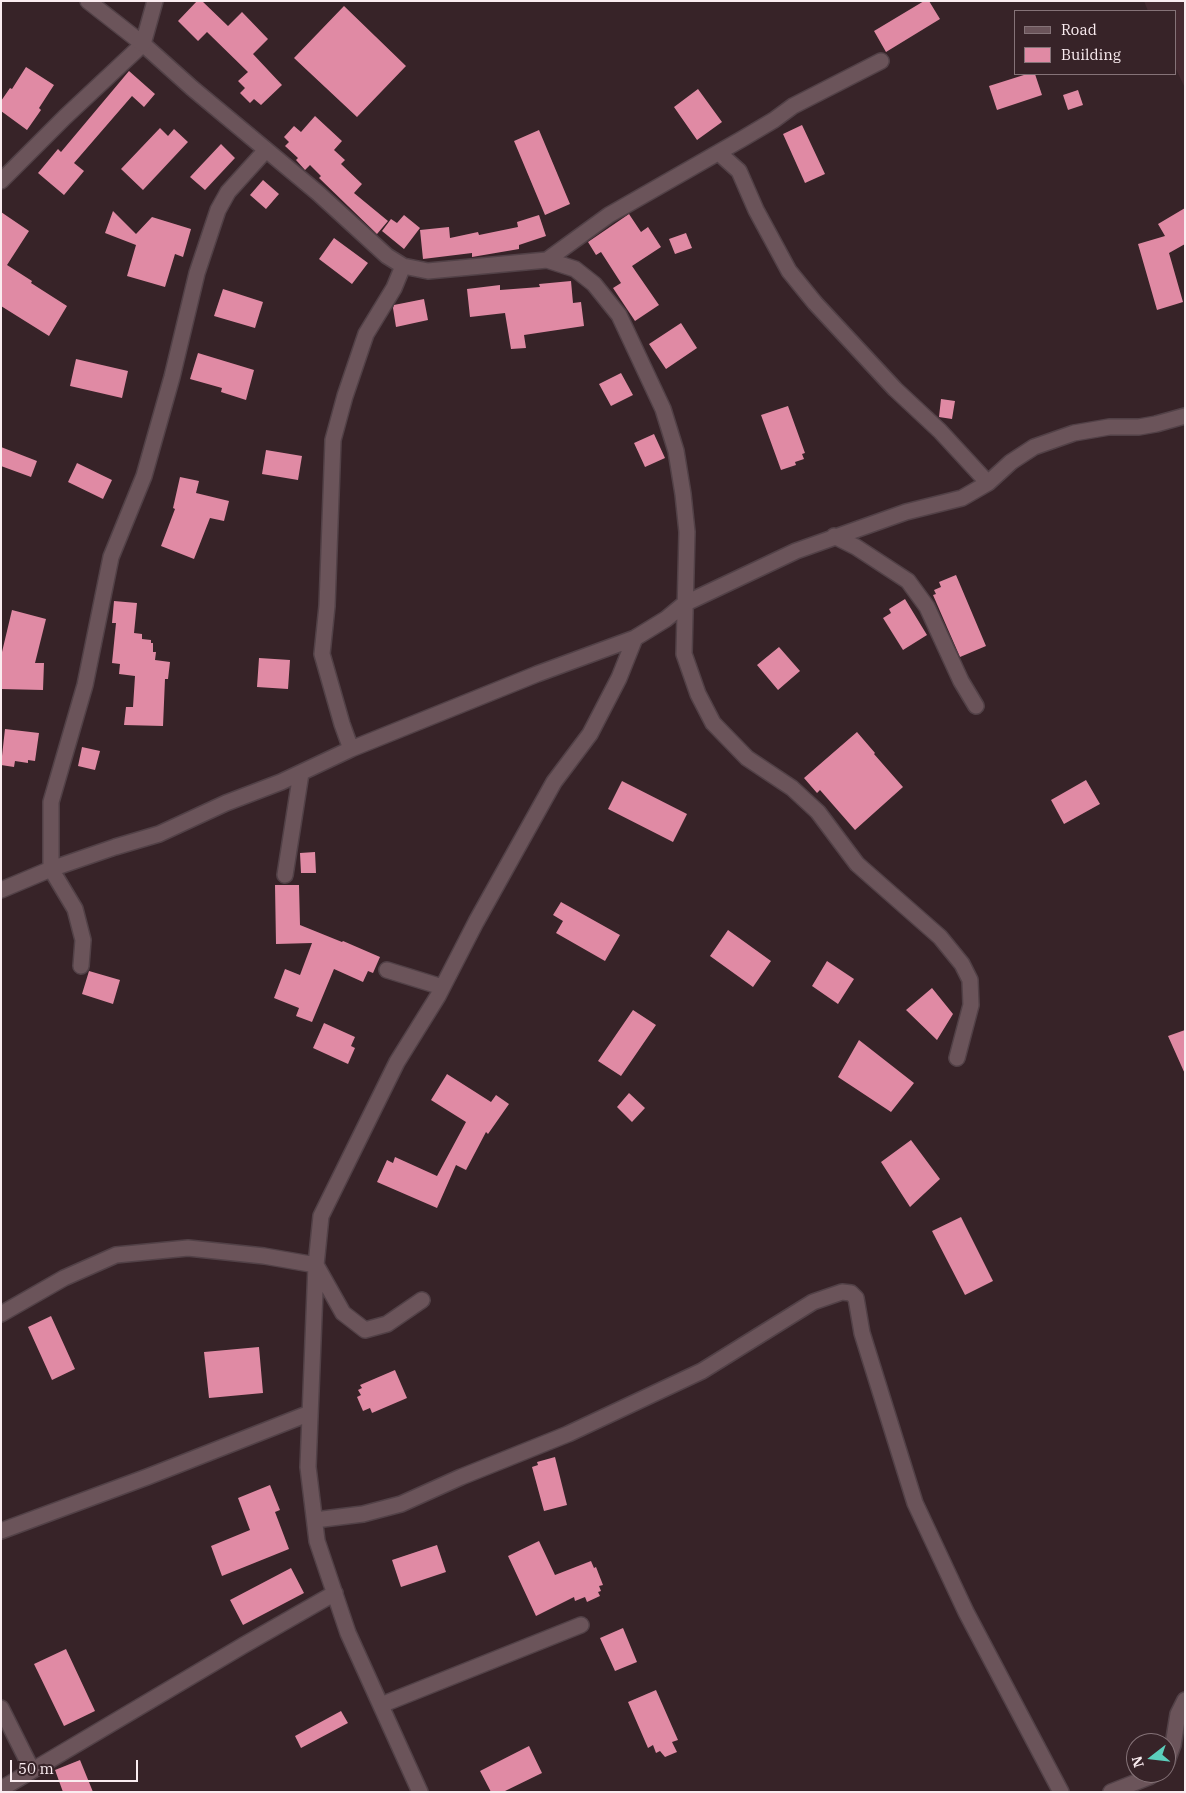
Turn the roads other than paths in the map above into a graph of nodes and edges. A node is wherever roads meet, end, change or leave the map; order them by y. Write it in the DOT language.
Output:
graph roads {
  1 [pos="88,1"];
  2 [pos="155,1"];
  3 [pos="143,44"];
  4 [pos="881,61"];
  5 [pos="266,150"];
  6 [pos="719,153"];
  7 [pos="1,181"];
  8 [pos="547,260"];
  9 [pos="403,266"];
  10 [pos="1185,416"];
  11 [pos="988,484"];
  12 [pos="834,536"];
  13 [pos="684,604"];
  14 [pos="635,638"];
  15 [pos="976,706"];
  16 [pos="351,748"];
  17 [pos="301,773"];
  18 [pos="51,869"];
  19 [pos="285,875"];
  20 [pos="1,890"];
  21 [pos="80,966"];
  22 [pos="387,970"];
  23 [pos="442,987"];
  24 [pos="957,1058"];
  25 [pos="316,1265"];
  26 [pos="422,1300"];
  27 [pos="1,1314"];
  28 [pos="310,1413"];
  29 [pos="315,1520"];
  30 [pos="1,1531"];
  31 [pos="335,1593"];
  32 [pos="581,1625"];
  33 [pos="1185,1700"];
  34 [pos="381,1705"];
  35 [pos="1,1708"];
  36 [pos="1175,1733"];
  37 [pos="32,1770"];
  38 [pos="1134,1783"];
  39 [pos="1,1789"];
  40 [pos="420,1792"];
  41 [pos="1062,1792"];
  42 [pos="1111,1792"];
  1 -- 3 [label="street"];
  2 -- 3 [label="street"];
  3 -- 5 [label="street"];
  3 -- 7 [label="street"];
  4 -- 6 [label="street"];
  5 -- 9 [label="street"];
  5 -- 18 [label="street"];
  6 -- 8 [label="street"];
  6 -- 11 [label="street"];
  8 -- 9 [label="street"];
  8 -- 13 [label="street"];
  9 -- 16 [label="street"];
  10 -- 11 [label="street"];
  11 -- 12 [label="street"];
  12 -- 13 [label="street"];
  12 -- 15 [label="street"];
  13 -- 14 [label="street"];
  13 -- 24 [label="street"];
  14 -- 16 [label="street"];
  14 -- 23 [label="street"];
  16 -- 17 [label="street"];
  17 -- 18 [label="street"];
  17 -- 19 [label="street"];
  18 -- 20 [label="street"];
  18 -- 21 [label="street"];
  22 -- 23 [label="street"];
  23 -- 25 [label="street"];
  25 -- 26 [label="street"];
  25 -- 27 [label="street"];
  25 -- 28 [label="street"];
  28 -- 29 [label="street"];
  28 -- 30 [label="street"];
  29 -- 31 [label="street"];
  29 -- 41 [label="street"];
  31 -- 34 [label="street"];
  31 -- 37 [label="street"];
  32 -- 34 [label="street"];
  33 -- 36 [label="street"];
  34 -- 40 [label="street"];
  35 -- 37 [label="street"];
  37 -- 39 [label="street"];
  38 -- 42 [label="street"];
}
